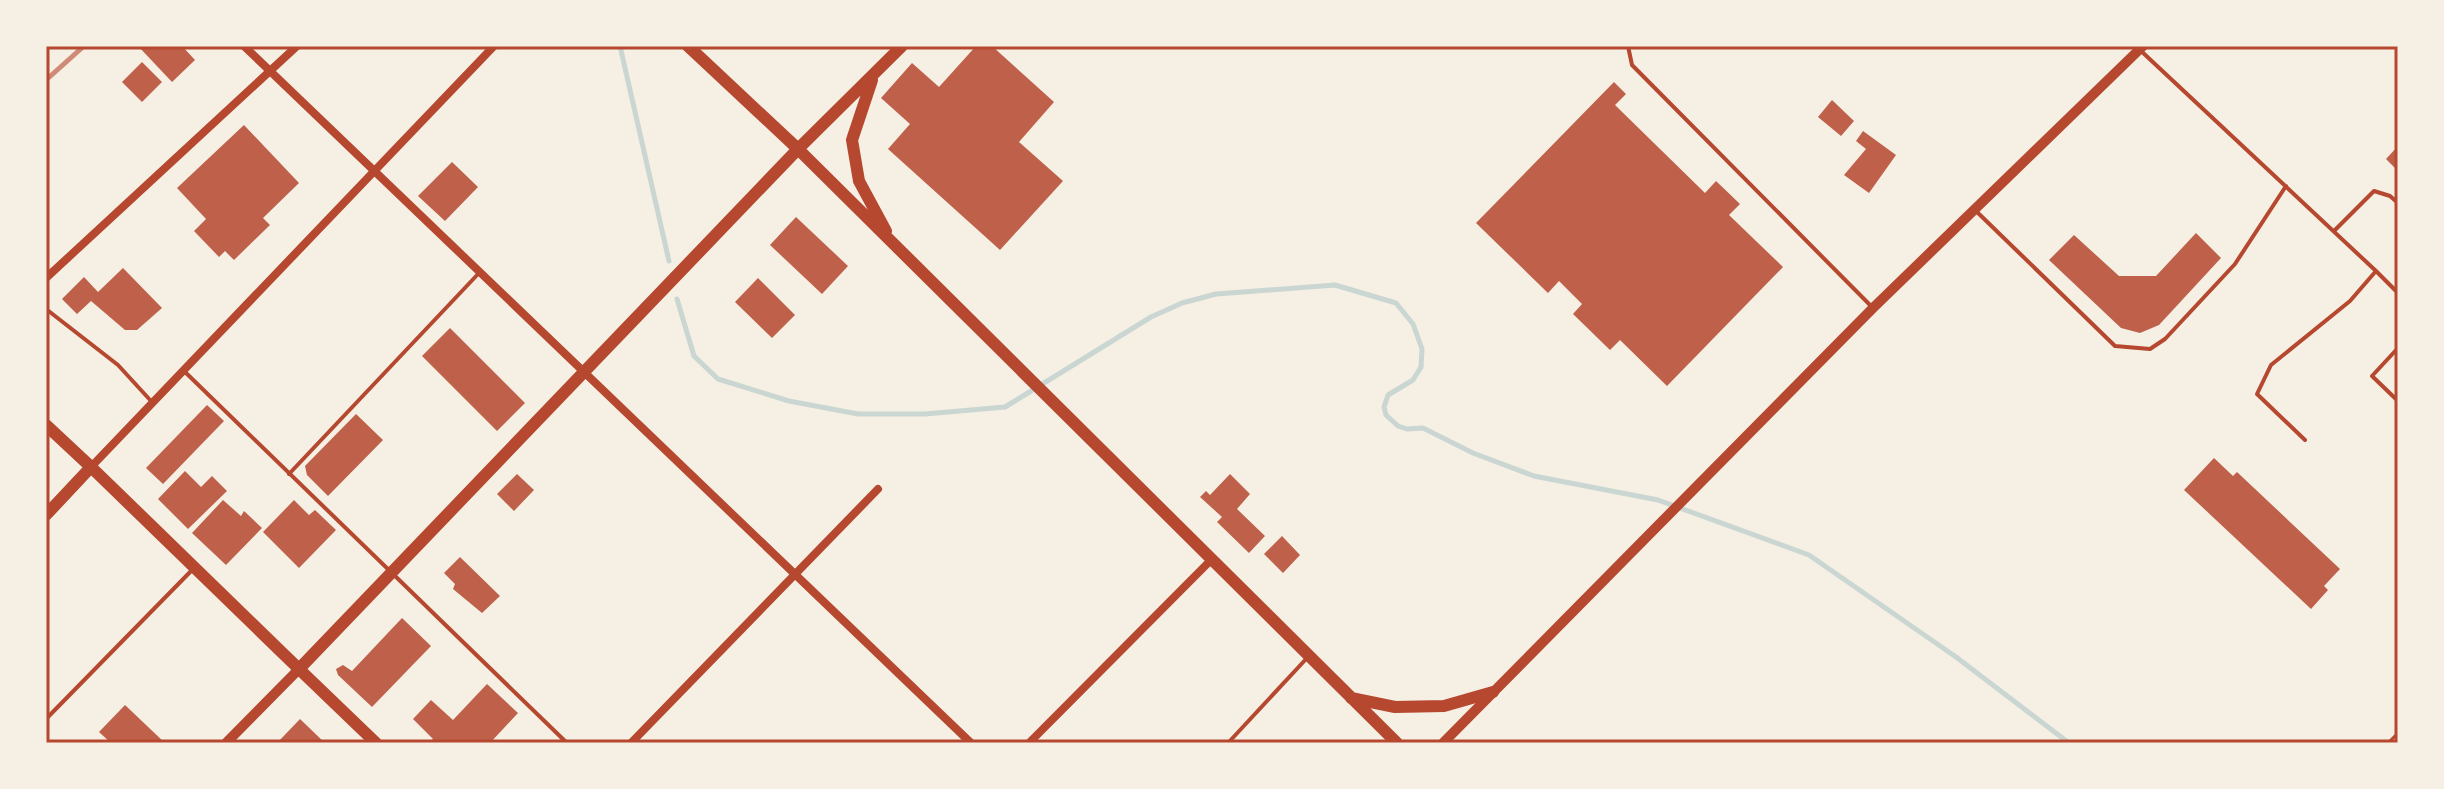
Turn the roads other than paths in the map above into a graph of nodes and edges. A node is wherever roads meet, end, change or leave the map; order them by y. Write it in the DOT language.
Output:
graph roads {
  1 [pos="244,46"];
  2 [pos="297,46"];
  3 [pos="494,46"];
  4 [pos="688,46"];
  5 [pos="902,46"];
  6 [pos="1628,46"];
  7 [pos="2139,47"];
  8 [pos="270,72"];
  9 [pos="873,74"];
  10 [pos="798,149"];
  11 [pos="374,173"];
  12 [pos="2286,186"];
  13 [pos="2398,203"];
  14 [pos="1974,209"];
  15 [pos="2334,231"];
  16 [pos="893,244"];
  17 [pos="2376,271"];
  18 [pos="479,273"];
  19 [pos="46,278"];
  20 [pos="2398,293"];
  21 [pos="1873,308"];
  22 [pos="46,309"];
  23 [pos="2398,348"];
  24 [pos="183,371"];
  25 [pos="584,373"];
  26 [pos="2398,401"];
  27 [pos="153,403"];
  28 [pos="46,425"];
  29 [pos="2305,440"];
  30 [pos="91,467"];
  31 [pos="289,474"];
  32 [pos="878,489"];
  33 [pos="46,515"];
  34 [pos="1211,560"];
  35 [pos="195,567"];
  36 [pos="391,573"];
  37 [pos="794,573"];
  38 [pos="1309,657"];
  39 [pos="299,669"];
  40 [pos="1493,692"];
  41 [pos="1351,698"];
  42 [pos="46,719"];
  43 [pos="226,743"];
  44 [pos="376,743"];
  45 [pos="567,743"];
  46 [pos="631,743"];
  47 [pos="971,743"];
  48 [pos="1029,743"];
  49 [pos="1228,743"];
  50 [pos="1397,743"];
  51 [pos="1443,743"];
  1 -- 8 [label="street"];
  2 -- 8 [label="street"];
  3 -- 11 [label="street"];
  4 -- 10 [label="main road"];
  5 -- 9 [label="main road"];
  6 -- 21 [label="lane"];
  7 -- 12 [label="lane"];
  7 -- 14 [label="street"];
  8 -- 11 [label="street"];
  8 -- 19 [label="street"];
  9 -- 10 [label="main road"];
  9 -- 16 [label="main road"];
  10 -- 16 [label="main road"];
  10 -- 25 [label="main road"];
  11 -- 18 [label="street"];
  11 -- 24 [label="street"];
  12 -- 14 [label="lane"];
  12 -- 15 [label="lane"];
  13 -- 15 [label="lane"];
  14 -- 21 [label="street"];
  15 -- 17 [label="lane"];
  16 -- 34 [label="main road"];
  17 -- 20 [label="lane"];
  17 -- 29 [label="lane"];
  18 -- 25 [label="street"];
  18 -- 31 [label="lane"];
  21 -- 40 [label="street"];
  22 -- 27 [label="lane"];
  23 -- 26 [label="lane"];
  24 -- 27 [label="street"];
  24 -- 31 [label="lane"];
  25 -- 36 [label="main road"];
  25 -- 37 [label="street"];
  27 -- 30 [label="street"];
  28 -- 30 [label="main road"];
  30 -- 33 [label="main road"];
  30 -- 35 [label="main road"];
  31 -- 36 [label="lane"];
  32 -- 37 [label="street"];
  34 -- 38 [label="main road"];
  34 -- 48 [label="street"];
  35 -- 39 [label="main road"];
  35 -- 42 [label="lane"];
  36 -- 39 [label="main road"];
  36 -- 45 [label="lane"];
  37 -- 46 [label="street"];
  37 -- 47 [label="street"];
  38 -- 41 [label="main road"];
  38 -- 49 [label="lane"];
  39 -- 43 [label="street"];
  39 -- 44 [label="main road"];
  40 -- 41 [label="main road"];
  40 -- 51 [label="street"];
  41 -- 50 [label="main road"];
}
